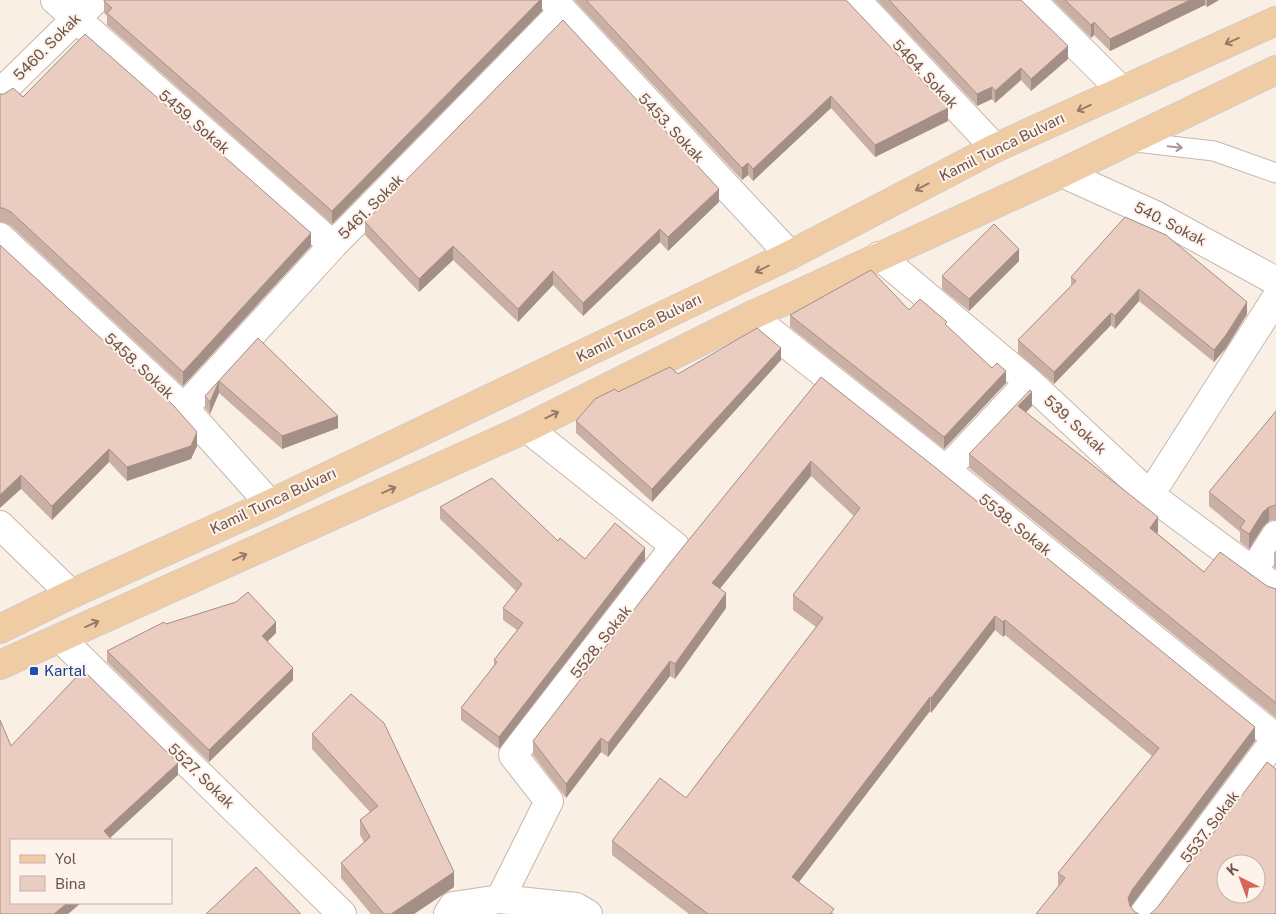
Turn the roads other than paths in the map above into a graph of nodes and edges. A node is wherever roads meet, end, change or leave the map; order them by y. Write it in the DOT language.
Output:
graph roads {
  1 [pos="55,0"];
  2 [pos="856,0"];
  3 [pos="1032,0"];
  4 [pos="558,6"];
  5 [pos="85,9"];
  6 [pos="1276,21"];
  7 [pos="1276,70"];
  8 [pos="1122,91"];
  9 [pos="0,93"];
  10 [pos="1126,141"];
  11 [pos="995,148"];
  12 [pos="1062,172"];
  13 [pos="1276,173"];
  14 [pos="0,237"];
  15 [pos="333,245"];
  16 [pos="790,255"];
  17 [pos="879,256"];
  18 [pos="1276,282"];
  19 [pos="1276,298"];
  20 [pos="751,316"];
  21 [pos="1029,382"];
  22 [pos="184,408"];
  23 [pos="527,428"];
  24 [pos="946,470"];
  25 [pos="1150,495"];
  26 [pos="270,504"];
  27 [pos="0,525"];
  28 [pos="1276,535"];
  29 [pos="1253,571"];
  30 [pos="1276,588"];
  31 [pos="71,594"];
  32 [pos="0,629"];
  33 [pos="60,638"];
  34 [pos="0,666"];
  35 [pos="1276,738"];
  36 [pos="500,899"];
  37 [pos="342,914"];
  38 [pos="448,914"];
  39 [pos="588,914"];
  40 [pos="1144,914"];
  1 -- 5 [label="street, 5459. Sokak"];
  2 -- 11 [label="street, 5464. Sokak"];
  3 -- 8 [label="street"];
  4 -- 15 [label="street, 5461. Sokak"];
  4 -- 16 [label="street, 5453. Sokak"];
  5 -- 9 [label="street, 5460. Sokak"];
  5 -- 15 [label="street, 5459. Sokak"];
  6 -- 8 [label="main road, Kamil Tunca Bulvarı, one-way"];
  7 -- 10 [label="main road"];
  8 -- 11 [label="main road, Kamil Tunca Bulvarı, one-way"];
  10 -- 12 [label="main road"];
  10 -- 13 [label="lane, one-way"];
  11 -- 16 [label="main road, Kamil Tunca Bulvarı, one-way"];
  12 -- 17 [label="main road"];
  12 -- 18 [label="street, 540. Sokak"];
  14 -- 22 [label="street, 5458. Sokak"];
  15 -- 22 [label="street, 5461. Sokak"];
  16 -- 26 [label="main road, Kamil Tunca Bulvarı, one-way"];
  17 -- 20 [label="main road"];
  17 -- 21 [label="street, 539. Sokak"];
  19 -- 25 [label="street"];
  23 -- 20 [label="main road, one-way"];
  20 -- 24 [label="street, 5538. Sokak"];
  21 -- 24 [label="street"];
  21 -- 25 [label="street, 539. Sokak"];
  22 -- 26 [label="street, 5458. Sokak"];
  33 -- 23 [label="main road, one-way"];
  23 -- 36 [label="street, 5528. Sokak"];
  24 -- 35 [label="street, 5538. Sokak"];
  25 -- 29 [label="street, 539. Sokak"];
  26 -- 31 [label="main road, Kamil Tunca Bulvarı"];
  27 -- 31 [label="street"];
  28 -- 29 [label="street"];
  29 -- 30 [label="street, 539. Sokak"];
  31 -- 32 [label="main road, Kamil Tunca Bulvarı"];
  33 -- 34 [label="main road"];
  33 -- 37 [label="street, 5527. Sokak"];
  35 -- 40 [label="street, 5537. Sokak"];
  36 -- 38 [label="street"];
  36 -- 39 [label="street"];
}
